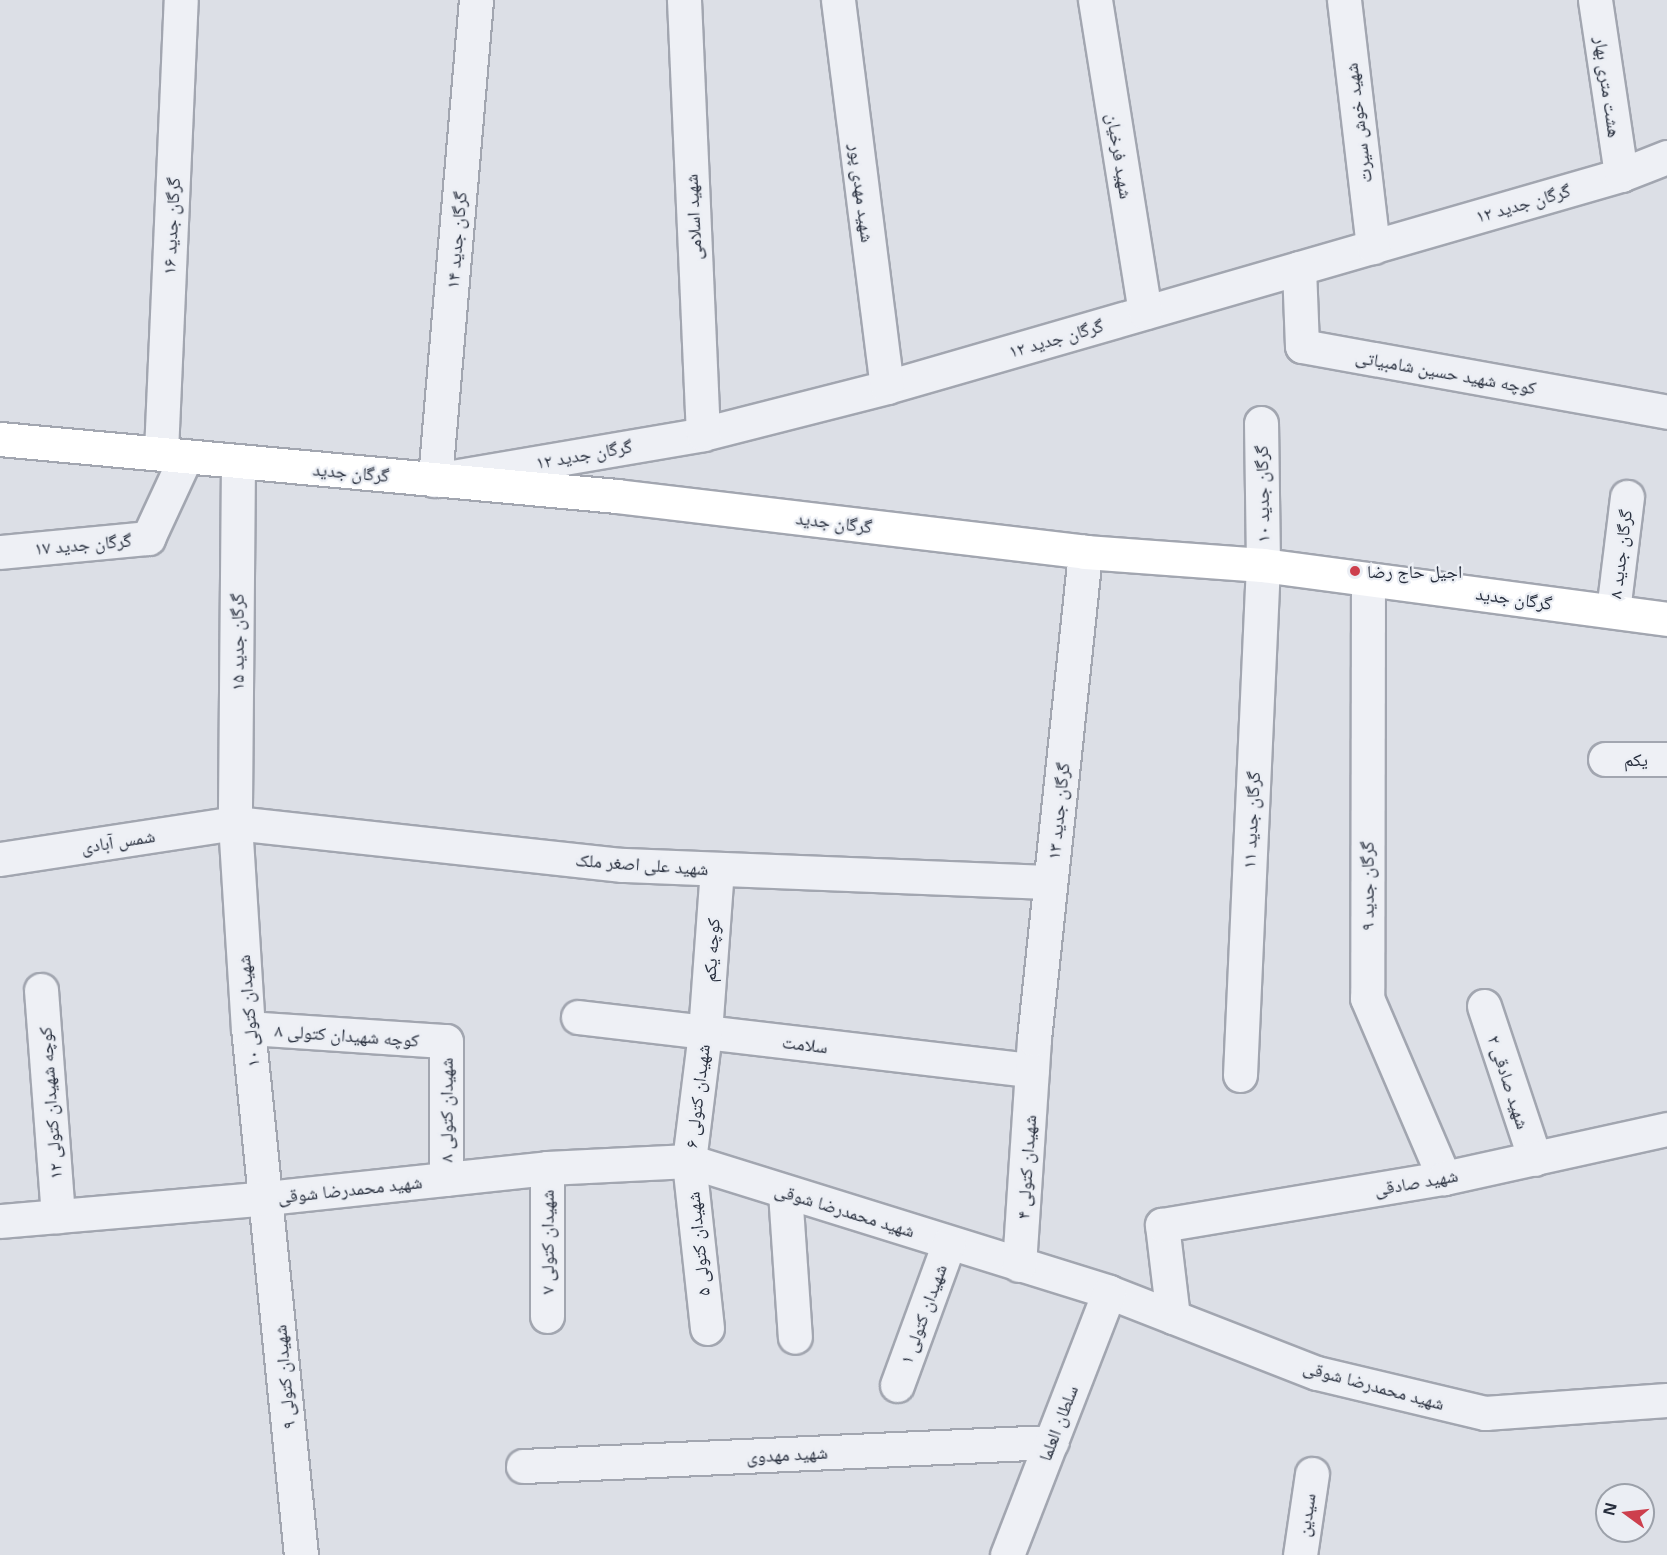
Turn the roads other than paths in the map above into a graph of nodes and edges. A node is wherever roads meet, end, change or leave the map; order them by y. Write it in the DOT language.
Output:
graph roads {
  1 [pos="181,0"];
  2 [pos="476,0"];
  3 [pos="684,0"];
  4 [pos="838,0"];
  5 [pos="1095,0"];
  6 [pos="1344,0"];
  7 [pos="1595,0"];
  8 [pos="1667,157"];
  9 [pos="1621,175"];
  10 [pos="1372,247"];
  11 [pos="1299,268"];
  12 [pos="1144,312"];
  13 [pos="887,387"];
  14 [pos="1667,412"];
  15 [pos="1261,423"];
  16 [pos="703,434"];
  17 [pos="0,439"];
  18 [pos="174,454"];
  19 [pos="238,462"];
  20 [pos="435,480"];
  21 [pos="1627,497"];
  22 [pos="0,552"];
  23 [pos="1085,552"];
  24 [pos="1263,565"];
  25 [pos="1368,579"];
  26 [pos="1613,612"];
  27 [pos="1667,619"];
  28 [pos="1605,759"];
  29 [pos="1667,759"];
  30 [pos="235,823"];
  31 [pos="0,859"];
  32 [pos="717,869"];
  33 [pos="1050,882"];
  34 [pos="41,990"];
  35 [pos="1484,1006"];
  36 [pos="578,1017"];
  37 [pos="248,1028"];
  38 [pos="705,1032"];
  39 [pos="446,1041"];
  40 [pos="1032,1070"];
  41 [pos="1240,1075"];
  42 [pos="1667,1129"];
  43 [pos="1535,1158"];
  44 [pos="689,1161"];
  45 [pos="547,1168"];
  46 [pos="1444,1178"];
  47 [pos="446,1179"];
  48 [pos="785,1192"];
  49 [pos="267,1198"];
  50 [pos="58,1216"];
  51 [pos="0,1221"];
  52 [pos="949,1243"];
  53 [pos="1020,1265"];
  54 [pos="1109,1292"];
  55 [pos="547,1316"];
  56 [pos="1173,1317"];
  57 [pos="707,1328"];
  58 [pos="795,1337"];
  59 [pos="897,1385"];
  60 [pos="1667,1400"];
  61 [pos="1051,1442"];
  62 [pos="524,1466"];
  63 [pos="1312,1474"];
  64 [pos="301,1555"];
  65 [pos="1007,1555"];
  66 [pos="1300,1555"];
  1 -- 18 [label="street, گرگان جدید ۱۶"];
  2 -- 20 [label="street, گرگان جدید ۱۴"];
  3 -- 16 [label="street, شهید اسلامی"];
  4 -- 13 [label="street, شهید مهدی پور"];
  5 -- 12 [label="street, شهید فرخیان"];
  6 -- 10 [label="street, شهید خوش سیرت"];
  7 -- 9 [label="street, هشت متری بهار"];
  8 -- 9 [label="street, گرگان جدید ۱۲"];
  9 -- 10 [label="street, گرگان جدید ۱۲"];
  10 -- 11 [label="street, گرگان جدید ۱۲"];
  11 -- 12 [label="street, گرگان جدید ۱۲"];
  11 -- 14 [label="street, کوچه شهید حسین شامبیاتی"];
  12 -- 13 [label="street, گرگان جدید ۱۲"];
  13 -- 16 [label="street, گرگان جدید ۱۲"];
  15 -- 24 [label="street, گرگان جدید ۱۰"];
  16 -- 20 [label="street, گرگان جدید ۱۲"];
  17 -- 18 [label="main road, گرگان جدید"];
  18 -- 19 [label="main road, گرگان جدید"];
  18 -- 22 [label="street, ۱۷ گرگان جدید"];
  19 -- 20 [label="main road, گرگان جدید"];
  19 -- 30 [label="street, ۱۵ گرگان جدید"];
  20 -- 23 [label="main road, گرگان جدید"];
  21 -- 26 [label="street, گرگان جدید ۸"];
  23 -- 24 [label="main road, گرگان جدید"];
  23 -- 33 [label="street, گرگان جدید ۱۳"];
  24 -- 25 [label="main road, گرگان جدید"];
  24 -- 41 [label="street, گرگان جدید ۱۱"];
  25 -- 26 [label="main road, گرگان جدید"];
  25 -- 46 [label="street, گرگان جدید ۹"];
  26 -- 27 [label="main road, گرگان جدید"];
  28 -- 29 [label="street, یکم"];
  30 -- 31 [label="street, شمس آبادی"];
  30 -- 32 [label="street, شهید علی اصغر ملک"];
  30 -- 37 [label="street, ۱۰ شهیدان کتولی"];
  32 -- 33 [label="street, شهید علی اصغر ملک"];
  32 -- 38 [label="street, کوچه یکم"];
  33 -- 40 [label="street, گرگان جدید ۱۳"];
  34 -- 50 [label="street, کوچه شهیدان کتولی ۱۲"];
  35 -- 43 [label="street, ۲ شهید صادقی"];
  36 -- 38 [label="street, سلامت"];
  37 -- 39 [label="street, کوچه شهیدان کتولی ۸"];
  37 -- 49 [label="street, ۱۰ شهیدان کتولی"];
  38 -- 40 [label="street, سلامت"];
  38 -- 44 [label="street, ۶ شهیدان کتولی"];
  39 -- 47 [label="street, ۸ شهیدان کتولی"];
  40 -- 53 [label="street, ۴ شهیدان کتولی"];
  42 -- 43 [label="street, شهید صادقی"];
  43 -- 46 [label="street, شهید صادقی"];
  44 -- 45 [label="street, شهید محمدرضا شوقی"];
  44 -- 48 [label="street, شهید محمدرضا شوقی"];
  44 -- 57 [label="street, ۵ شهیدان کتولی"];
  45 -- 47 [label="street, شهید محمدرضا شوقی"];
  45 -- 55 [label="street, ۷ شهیدان کتولی"];
  46 -- 56 [label="street, شهید صادقی"];
  47 -- 49 [label="street, شهید محمدرضا شوقی"];
  48 -- 52 [label="street, شهید محمدرضا شوقی"];
  48 -- 58 [label="street"];
  49 -- 50 [label="street, شهید محمدرضا شوقی"];
  49 -- 64 [label="street, ۹ شهیدان کتولی"];
  50 -- 51 [label="street, شهید محمدرضا شوقی"];
  52 -- 53 [label="street, شهید محمدرضا شوقی"];
  52 -- 59 [label="street, ۱ شهیدان کتولی"];
  53 -- 54 [label="street, شهید محمدرضا شوقی"];
  54 -- 56 [label="street, شهید محمدرضا شوقی"];
  54 -- 61 [label="street, سلطان العلما"];
  56 -- 60 [label="street, شهید محمدرضا شوقی"];
  61 -- 62 [label="street, شهید مهدوی"];
  61 -- 65 [label="street, سلطان العلما"];
  63 -- 66 [label="street, سیدین"];
}
